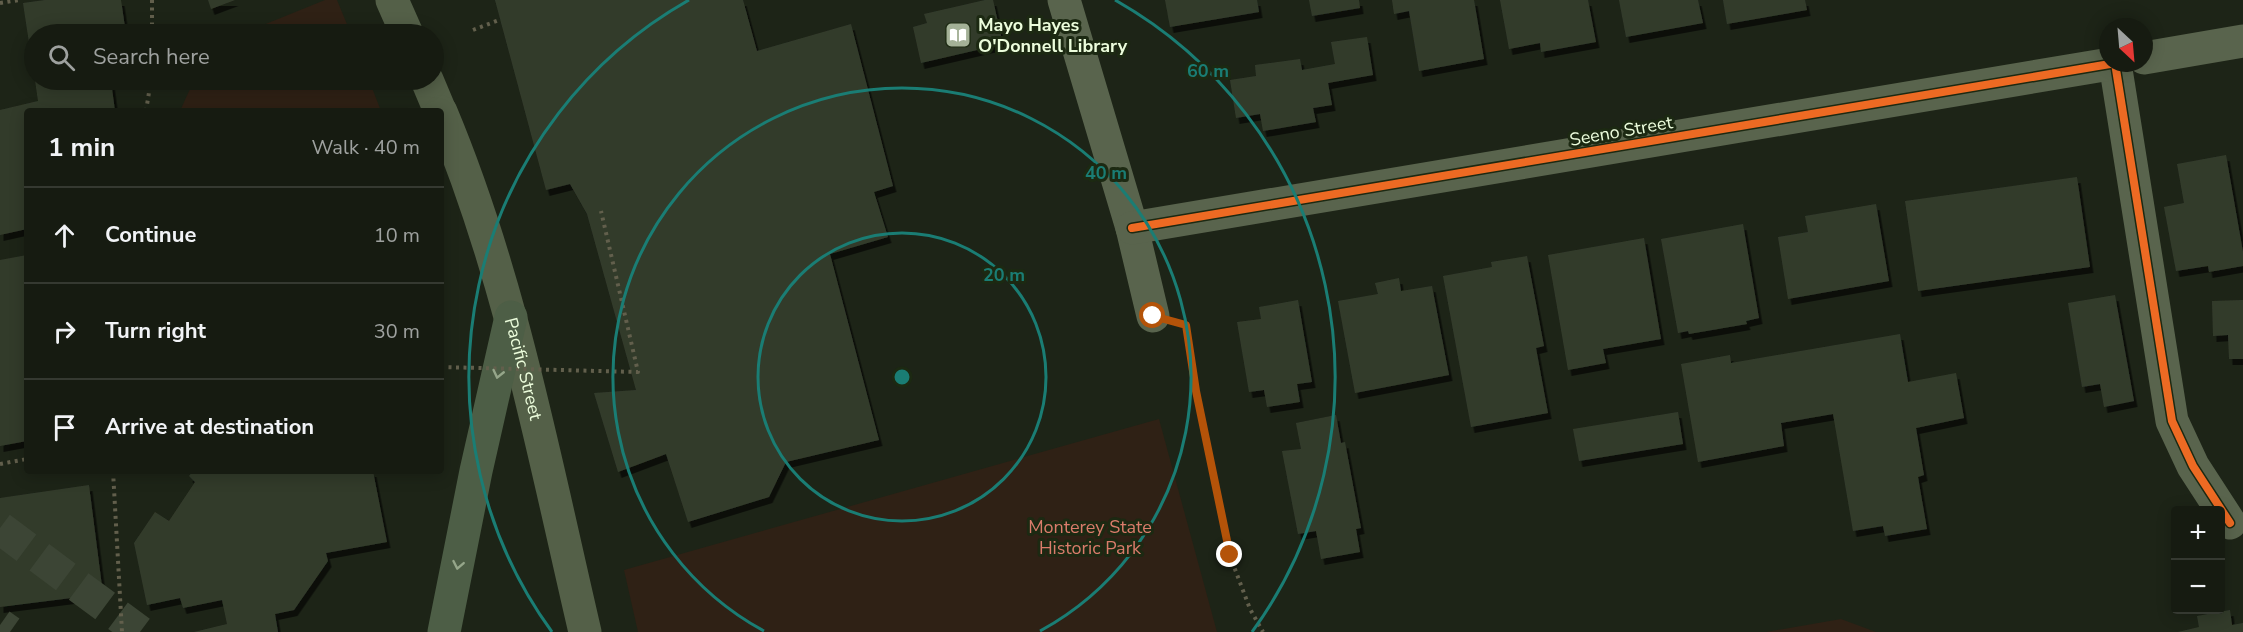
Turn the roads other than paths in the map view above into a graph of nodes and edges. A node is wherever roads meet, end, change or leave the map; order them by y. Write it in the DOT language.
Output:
graph roads {
  1 [pos="392,0"];
  2 [pos="1064,0"];
  3 [pos="403,24"];
  4 [pos="2243,41"];
  5 [pos="2153,56"];
  6 [pos="2099,66"];
  7 [pos="2116,72"];
  8 [pos="431,90"];
  9 [pos="439,108"];
  10 [pos="444,120"];
  11 [pos="1132,228"];
  12 [pos="1153,316"];
  13 [pos="511,317"];
  14 [pos="2230,523"];
  15 [pos="444,632"];
  16 [pos="585,632"];
  1 -- 3 [label="main road"];
  2 -- 11 [label="street"];
  4 -- 5 [label="street"];
  6 -- 11 [label="street, Seeno Street"];
  7 -- 14 [label="street"];
  8 -- 9 [label="main road, Pacific Street"];
  10 -- 13 [label="main road, Pacific Street"];
  11 -- 12 [label="street"];
  13 -- 15 [label="main road, one-way"];
  13 -- 16 [label="main road, Pacific Street"];
}
